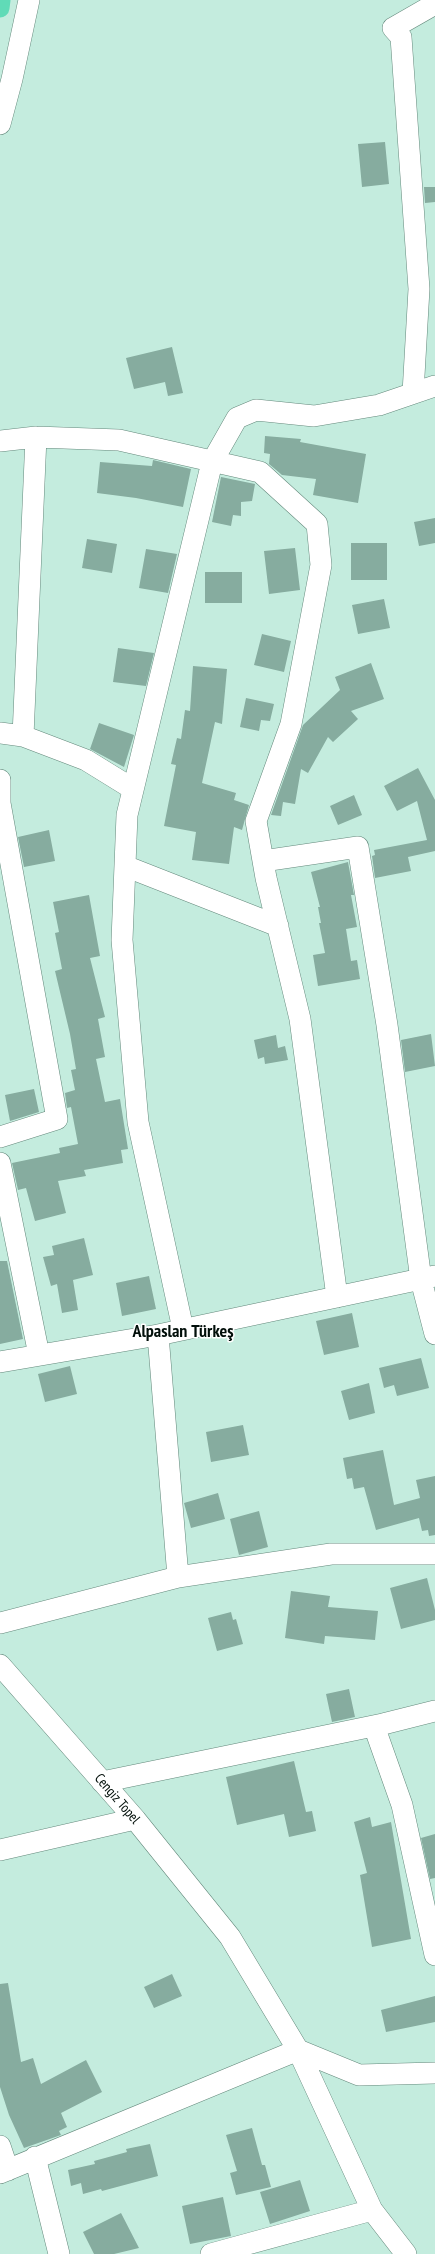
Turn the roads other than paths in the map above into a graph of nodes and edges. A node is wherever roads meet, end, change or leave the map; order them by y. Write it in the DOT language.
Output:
graph roads {
  1 [pos="30,0"];
  2 [pos="435,4"];
  3 [pos="0,124"];
  4 [pos="435,386"];
  5 [pos="413,393"];
  6 [pos="36,437"];
  7 [pos="0,441"];
  8 [pos="212,462"];
  9 [pos="0,733"];
  10 [pos="23,736"];
  11 [pos="0,780"];
  12 [pos="133,789"];
  13 [pos="263,861"];
  14 [pos="125,866"];
  15 [pos="278,926"];
  16 [pos="0,1137"];
  17 [pos="0,1162"];
  18 [pos="428,1278"];
  19 [pos="337,1297"];
  20 [pos="183,1329"];
  21 [pos="435,1334"];
  22 [pos="158,1335"];
  23 [pos="39,1355"];
  24 [pos="0,1362"];
  25 [pos="435,1554"];
  26 [pos="178,1578"];
  27 [pos="0,1623"];
  28 [pos="0,1665"];
  29 [pos="9,1689"];
  30 [pos="435,1711"];
  31 [pos="374,1726"];
  32 [pos="102,1782"];
  33 [pos="135,1819"];
  34 [pos="0,1850"];
  35 [pos="435,1955"];
  36 [pos="298,2050"];
  37 [pos="435,2073"];
  38 [pos="0,2146"];
  39 [pos="35,2157"];
  40 [pos="4,2172"];
  41 [pos="372,2210"];
  42 [pos="59,2254"];
  43 [pos="212,2254"];
  44 [pos="406,2254"];
  1 -- 3 [label="street"];
  2 -- 5 [label="street"];
  4 -- 5 [label="street"];
  5 -- 8 [label="street"];
  6 -- 7 [label="street"];
  6 -- 8 [label="street"];
  6 -- 10 [label="street"];
  8 -- 12 [label="street"];
  8 -- 13 [label="street"];
  9 -- 10 [label="street"];
  10 -- 12 [label="street"];
  11 -- 16 [label="street"];
  12 -- 14 [label="street"];
  13 -- 15 [label="street"];
  13 -- 18 [label="street"];
  14 -- 15 [label="street"];
  14 -- 20 [label="street"];
  15 -- 19 [label="street"];
  17 -- 23 [label="street"];
  18 -- 19 [label="street"];
  18 -- 21 [label="street"];
  19 -- 20 [label="street"];
  20 -- 22 [label="street"];
  22 -- 23 [label="street"];
  22 -- 26 [label="street"];
  23 -- 24 [label="street"];
  25 -- 26 [label="street"];
  26 -- 27 [label="street"];
  28 -- 29 [label="street, Cengiz Topel"];
  29 -- 32 [label="street, Cengiz Topel"];
  30 -- 31 [label="street"];
  31 -- 32 [label="street"];
  31 -- 35 [label="street"];
  32 -- 33 [label="street, Cengiz Topel"];
  33 -- 34 [label="street"];
  33 -- 36 [label="street, Cengiz Topel"];
  36 -- 37 [label="street"];
  36 -- 39 [label="street"];
  36 -- 41 [label="street, Cengiz Topel"];
  38 -- 40 [label="street"];
  39 -- 40 [label="street"];
  39 -- 42 [label="street"];
  41 -- 43 [label="street"];
  41 -- 44 [label="street, Cengiz Topel"];
}
